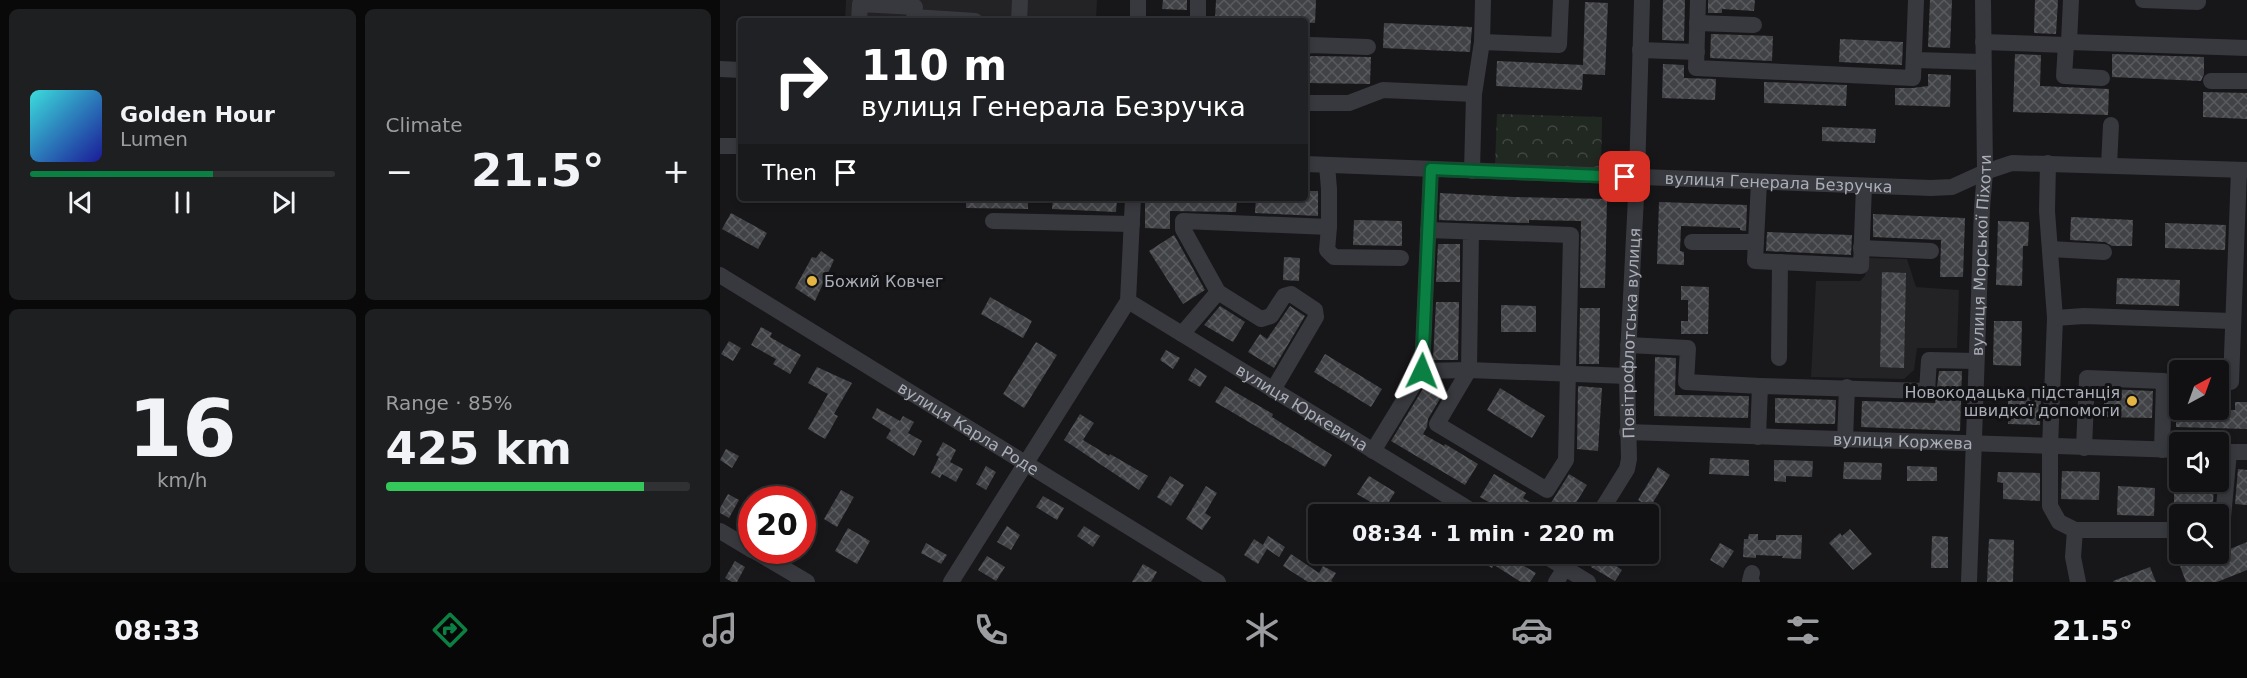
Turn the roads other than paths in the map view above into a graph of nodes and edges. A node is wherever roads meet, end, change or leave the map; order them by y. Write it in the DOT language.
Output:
graph roads {
  1 [pos="1020,0"];
  2 [pos="1138,0"];
  3 [pos="1198,0"];
  4 [pos="1484,0"];
  5 [pos="1561,0"];
  6 [pos="1642,0"];
  7 [pos="1698,0"];
  8 [pos="1916,0"];
  9 [pos="1983,0"];
  10 [pos="2071,0"];
  11 [pos="2143,0"];
  12 [pos="2198,0"];
  13 [pos="914,11"];
  14 [pos="859,18"];
  15 [pos="957,18"];
  16 [pos="1019,18"];
  17 [pos="1138,18"];
  18 [pos="1198,18"];
  19 [pos="1698,22"];
  20 [pos="1754,26"];
  21 [pos="1482,42"];
  22 [pos="1983,42"];
  23 [pos="2067,44"];
  24 [pos="1308,46"];
  25 [pos="1368,47"];
  26 [pos="2247,48"];
  27 [pos="1640,50"];
  28 [pos="1697,52"];
  29 [pos="1915,60"];
  30 [pos="1983,62"];
  31 [pos="720,69"];
  32 [pos="738,70"];
  33 [pos="2102,78"];
  34 [pos="2211,81"];
  35 [pos="2247,81"];
  36 [pos="1474,94"];
  37 [pos="1308,103"];
  38 [pos="2110,125"];
  39 [pos="720,146"];
  40 [pos="738,146"];
  41 [pos="1308,164"];
  42 [pos="2048,164"];
  43 [pos="1327,165"];
  44 [pos="2109,165"];
  45 [pos="1431,169"];
  46 [pos="2243,170"];
  47 [pos="1472,171"];
  48 [pos="1985,172"];
  49 [pos="1638,177"];
  50 [pos="1759,182"];
  51 [pos="1864,186"];
  52 [pos="1133,201"];
  53 [pos="993,221"];
  54 [pos="1132,225"];
  55 [pos="1329,227"];
  56 [pos="1428,230"];
  57 [pos="1471,232"];
  58 [pos="1692,242"];
  59 [pos="1756,242"];
  60 [pos="1861,248"];
  61 [pos="2050,249"];
  62 [pos="1931,251"];
  63 [pos="2104,252"];
  64 [pos="1401,258"];
  65 [pos="1780,262"];
  66 [pos="720,275"];
  67 [pos="1218,292"];
  68 [pos="1128,301"];
  69 [pos="2055,318"];
  70 [pos="2232,321"];
  71 [pos="1182,334"];
  72 [pos="1628,345"];
  73 [pos="1779,358"];
  74 [pos="1976,361"];
  75 [pos="1468,370"];
  76 [pos="1422,371"];
  77 [pos="1568,374"];
  78 [pos="1627,376"];
  79 [pos="2231,382"];
  80 [pos="1760,386"];
  81 [pos="1847,387"];
  82 [pos="1273,390"];
  83 [pos="1627,432"];
  84 [pos="1758,437"];
  85 [pos="1845,440"];
  86 [pos="1972,444"];
  87 [pos="2050,447"];
  88 [pos="2084,447"];
  89 [pos="2162,450"];
  90 [pos="2169,450"];
  91 [pos="1373,451"];
  92 [pos="2229,452"];
  93 [pos="2247,452"];
  94 [pos="1026,464"];
  95 [pos="1460,504"];
  96 [pos="1605,504"];
  97 [pos="2074,530"];
  98 [pos="2169,530"];
  99 [pos="720,531"];
  100 [pos="738,542"];
  101 [pos="776,564"];
  102 [pos="1567,564"];
  103 [pos="1572,564"];
  104 [pos="807,582"];
  105 [pos="951,582"];
  106 [pos="1218,582"];
  107 [pos="1556,582"];
  108 [pos="1588,582"];
  109 [pos="1969,582"];
  110 [pos="2078,582"];
  1 -- 16 [label="street"];
  2 -- 17 [label="street"];
  3 -- 18 [label="street"];
  4 -- 21 [label="street"];
  5 -- 21 [label="street"];
  6 -- 27 [label="street, Повітрофлотська вулиця"];
  7 -- 19 [label="street"];
  8 -- 29 [label="street"];
  9 -- 22 [label="street, вулиця Морської Піхоти"];
  10 -- 23 [label="street"];
  11 -- 12 [label="street"];
  13 -- 14 [label="street"];
  13 -- 15 [label="street"];
  19 -- 20 [label="street"];
  19 -- 28 [label="street"];
  21 -- 36 [label="street"];
  22 -- 23 [label="street"];
  22 -- 30 [label="street, вулиця Морської Піхоти"];
  23 -- 26 [label="street"];
  23 -- 33 [label="street"];
  24 -- 25 [label="street"];
  27 -- 28 [label="street"];
  27 -- 49 [label="street, Повітрофлотська вулиця"];
  28 -- 29 [label="street"];
  29 -- 30 [label="street"];
  30 -- 48 [label="street, вулиця Морської Піхоти"];
  31 -- 32 [label="street"];
  34 -- 35 [label="street"];
  36 -- 37 [label="street"];
  36 -- 47 [label="street"];
  38 -- 44 [label="street"];
  39 -- 40 [label="street"];
  41 -- 43 [label="street, вулиця Генерала Безручка"];
  42 -- 44 [label="street, вулиця Генерала Безручка"];
  42 -- 48 [label="street, вулиця Генерала Безручка"];
  42 -- 61 [label="street"];
  43 -- 45 [label="street, вулиця Генерала Безручка"];
  43 -- 55 [label="street"];
  44 -- 46 [label="street, вулиця Генерала Безручка"];
  45 -- 47 [label="street, вулиця Генерала Безручка"];
  45 -- 56 [label="street"];
  46 -- 70 [label="street"];
  47 -- 49 [label="street, вулиця Генерала Безручка"];
  48 -- 51 [label="street, вулиця Генерала Безручка"];
  48 -- 74 [label="street, вулиця Морської Піхоти"];
  49 -- 50 [label="street, вулиця Генерала Безручка"];
  49 -- 72 [label="street, Повітрофлотська вулиця"];
  50 -- 51 [label="street, вулиця Генерала Безручка"];
  50 -- 59 [label="street"];
  51 -- 60 [label="street"];
  52 -- 54 [label="street"];
  53 -- 54 [label="street"];
  54 -- 68 [label="street"];
  55 -- 64 [label="street"];
  55 -- 67 [label="street"];
  56 -- 57 [label="street"];
  56 -- 76 [label="street"];
  57 -- 75 [label="street"];
  57 -- 77 [label="street"];
  58 -- 59 [label="street"];
  59 -- 65 [label="street"];
  60 -- 62 [label="street"];
  60 -- 65 [label="street"];
  61 -- 63 [label="street"];
  61 -- 69 [label="street"];
  65 -- 73 [label="street"];
  66 -- 94 [label="street, вулиця Карла Роде"];
  67 -- 71 [label="street"];
  67 -- 82 [label="street"];
  68 -- 71 [label="street, вулиця Юркевича"];
  68 -- 94 [label="street"];
  69 -- 70 [label="street"];
  69 -- 87 [label="street"];
  70 -- 79 [label="street"];
  71 -- 82 [label="street, вулиця Юркевича"];
  72 -- 78 [label="street, Повітрофлотська вулиця"];
  72 -- 80 [label="street"];
  74 -- 81 [label="street"];
  74 -- 86 [label="street, вулиця Морської Піхоти"];
  75 -- 76 [label="street"];
  75 -- 77 [label="street"];
  75 -- 77 [label="street"];
  76 -- 91 [label="street"];
  77 -- 78 [label="street"];
  78 -- 83 [label="street, Повітрофлотська вулиця"];
  80 -- 81 [label="street"];
  80 -- 84 [label="street"];
  81 -- 85 [label="street"];
  82 -- 91 [label="street, вулиця Юркевича"];
  83 -- 84 [label="street, вулиця Коржева"];
  83 -- 96 [label="street, Повітрофлотська вулиця"];
  84 -- 85 [label="street, вулиця Коржева"];
  85 -- 86 [label="street, вулиця Коржева"];
  86 -- 87 [label="street, вулиця Коржева"];
  86 -- 109 [label="street, вулиця Морської Піхоти"];
  87 -- 88 [label="street, вулиця Коржева"];
  87 -- 97 [label="street"];
  88 -- 89 [label="street, вулиця Коржева"];
  88 -- 89 [label="street"];
  89 -- 90 [label="street, вулиця Коржева"];
  91 -- 95 [label="street, вулиця Юркевича"];
  92 -- 93 [label="street"];
  94 -- 105 [label="street"];
  94 -- 106 [label="street, вулиця Карла Роде"];
  97 -- 98 [label="street"];
  97 -- 110 [label="street"];
  99 -- 100 [label="street"];
  101 -- 104 [label="street"];
  102 -- 107 [label="street"];
  103 -- 108 [label="street"];
}
